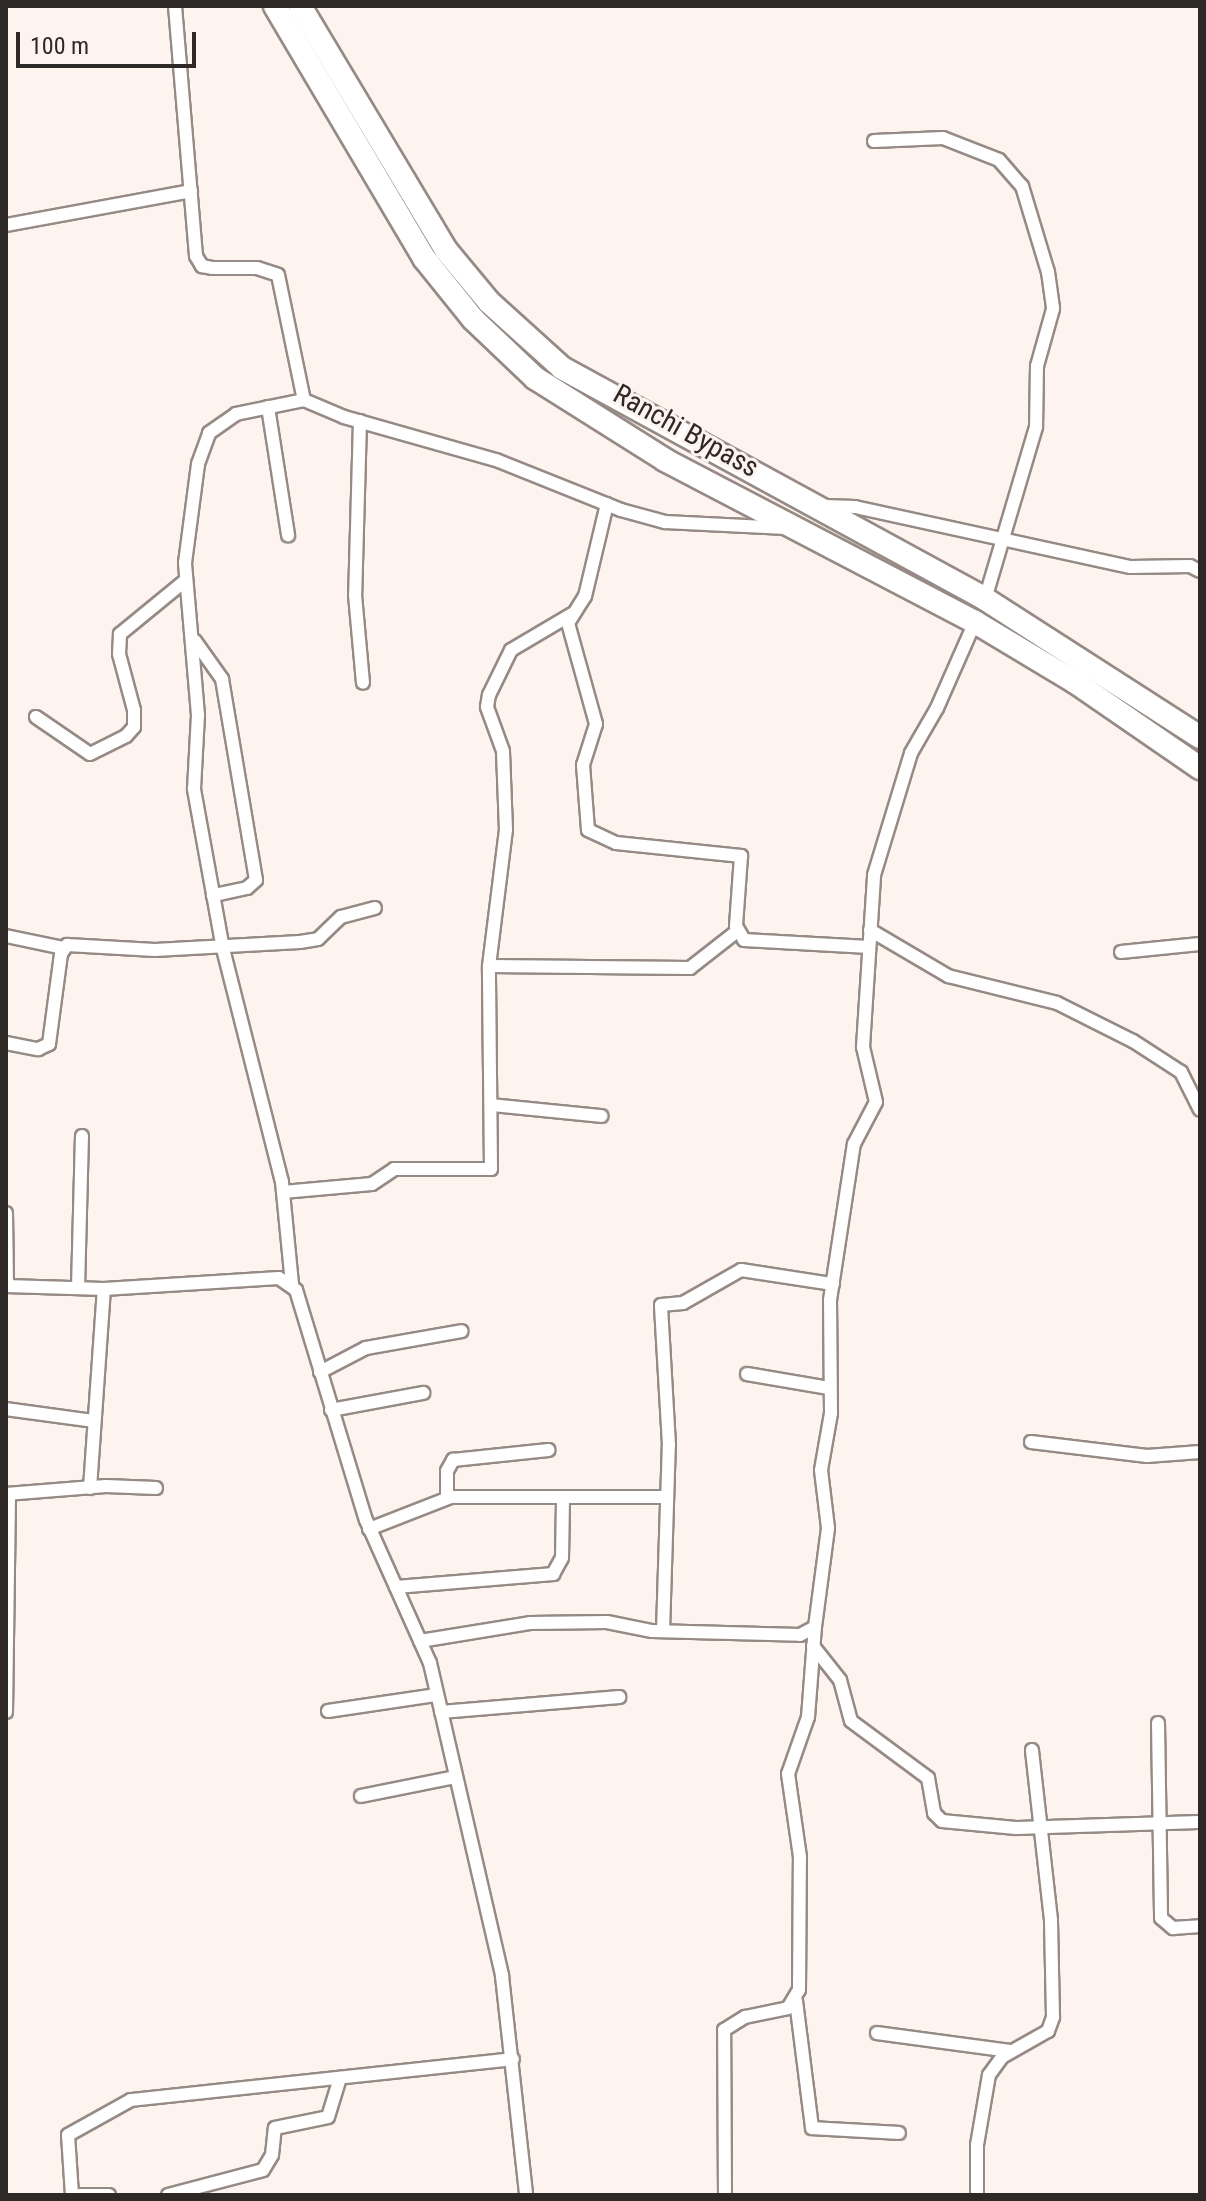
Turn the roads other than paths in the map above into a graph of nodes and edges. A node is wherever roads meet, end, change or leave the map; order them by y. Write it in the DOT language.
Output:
graph roads {
  1 [pos="175,6"];
  2 [pos="275,6"];
  3 [pos="300,6"];
  4 [pos="874,141"];
  5 [pos="191,191"];
  6 [pos="6,225"];
  7 [pos="304,400"];
  8 [pos="268,407"];
  9 [pos="360,421"];
  10 [pos="607,504"];
  11 [pos="815,506"];
  12 [pos="801,527"];
  13 [pos="288,535"];
  14 [pos="1001,543"];
  15 [pos="1200,571"];
  16 [pos="186,580"];
  17 [pos="985,599"];
  18 [pos="572,614"];
  19 [pos="975,622"];
  20 [pos="195,641"];
  21 [pos="363,683"];
  22 [pos="36,717"];
  23 [pos="1200,737"];
  24 [pos="1200,768"];
  25 [pos="213,895"];
  26 [pos="375,908"];
  27 [pos="870,930"];
  28 [pos="736,932"];
  29 [pos="6,936"];
  30 [pos="1200,944"];
  31 [pos="869,947"];
  32 [pos="63,948"];
  33 [pos="223,949"];
  34 [pos="1121,952"];
  35 [pos="489,966"];
  36 [pos="6,1043"];
  37 [pos="491,1105"];
  38 [pos="1200,1110"];
  39 [pos="601,1116"];
  40 [pos="82,1136"];
  41 [pos="283,1192"];
  42 [pos="6,1213"];
  43 [pos="292,1284"];
  44 [pos="833,1284"];
  45 [pos="6,1286"];
  46 [pos="78,1288"];
  47 [pos="104,1289"];
  48 [pos="462,1331"];
  49 [pos="320,1372"];
  50 [pos="747,1374"];
  51 [pos="829,1388"];
  52 [pos="423,1393"];
  53 [pos="6,1409"];
  54 [pos="331,1410"];
  55 [pos="94,1421"];
  56 [pos="1031,1442"];
  57 [pos="548,1450"];
  58 [pos="1200,1452"];
  59 [pos="90,1488"];
  60 [pos="156,1488"];
  61 [pos="7,1494"];
  62 [pos="667,1497"];
  63 [pos="447,1498"];
  64 [pos="563,1498"];
  65 [pos="369,1529"];
  66 [pos="396,1587"];
  67 [pos="815,1627"];
  68 [pos="663,1631"];
  69 [pos="420,1641"];
  70 [pos="813,1646"];
  71 [pos="437,1695"];
  72 [pos="619,1697"];
  73 [pos="328,1711"];
  74 [pos="6,1712"];
  75 [pos="441,1712"];
  76 [pos="1158,1723"];
  77 [pos="1032,1750"];
  78 [pos="455,1777"];
  79 [pos="361,1796"];
  80 [pos="1200,1822"];
  81 [pos="1157,1824"];
  82 [pos="1041,1827"];
  83 [pos="1200,1926"];
  84 [pos="796,2001"];
  85 [pos="877,2033"];
  86 [pos="1010,2051"];
  87 [pos="513,2059"];
  88 [pos="340,2078"];
  89 [pos="899,2133"];
  90 [pos="72,2195"];
  91 [pos="79,2195"];
  92 [pos="109,2195"];
  93 [pos="168,2195"];
  94 [pos="526,2195"];
  95 [pos="725,2195"];
  96 [pos="977,2195"];
  1 -- 5 [label="street"];
  2 -- 12 [label="highway, Ranchi Bypass"];
  3 -- 11 [label="highway, Ranchi Bypass"];
  4 -- 14 [label="street"];
  5 -- 6 [label="street"];
  5 -- 7 [label="street"];
  7 -- 8 [label="street"];
  7 -- 9 [label="street"];
  8 -- 13 [label="street"];
  8 -- 16 [label="street"];
  9 -- 10 [label="street"];
  9 -- 21 [label="street"];
  10 -- 12 [label="street"];
  10 -- 18 [label="street"];
  11 -- 14 [label="street"];
  11 -- 17 [label="highway, Ranchi Bypass"];
  12 -- 19 [label="highway, Ranchi Bypass"];
  14 -- 15 [label="street"];
  14 -- 17 [label="street"];
  16 -- 20 [label="street"];
  16 -- 22 [label="street"];
  17 -- 23 [label="highway, Ranchi Bypass"];
  18 -- 28 [label="street"];
  18 -- 35 [label="street"];
  19 -- 24 [label="highway, Ranchi Bypass"];
  19 -- 27 [label="street"];
  20 -- 25 [label="street"];
  20 -- 25 [label="street"];
  25 -- 33 [label="street"];
  26 -- 33 [label="street"];
  27 -- 31 [label="street"];
  27 -- 38 [label="street"];
  28 -- 31 [label="street"];
  28 -- 35 [label="street"];
  29 -- 32 [label="street"];
  30 -- 34 [label="street"];
  31 -- 44 [label="street"];
  32 -- 33 [label="street"];
  32 -- 36 [label="street"];
  33 -- 41 [label="street"];
  35 -- 37 [label="street"];
  37 -- 39 [label="street"];
  37 -- 41 [label="street"];
  40 -- 46 [label="street"];
  41 -- 43 [label="street"];
  42 -- 45 [label="street"];
  43 -- 47 [label="street"];
  43 -- 49 [label="street"];
  44 -- 51 [label="street"];
  44 -- 62 [label="street"];
  45 -- 46 [label="street"];
  46 -- 47 [label="street"];
  47 -- 55 [label="street"];
  48 -- 49 [label="street"];
  49 -- 54 [label="street"];
  50 -- 51 [label="street"];
  51 -- 67 [label="street"];
  52 -- 54 [label="street"];
  53 -- 55 [label="street"];
  54 -- 65 [label="street"];
  55 -- 59 [label="street"];
  56 -- 58 [label="street"];
  57 -- 63 [label="street"];
  59 -- 60 [label="street"];
  59 -- 61 [label="street"];
  61 -- 74 [label="street"];
  62 -- 64 [label="street"];
  62 -- 68 [label="street"];
  63 -- 64 [label="street"];
  63 -- 65 [label="street"];
  64 -- 66 [label="street"];
  65 -- 66 [label="street"];
  66 -- 69 [label="street"];
  67 -- 68 [label="street"];
  67 -- 70 [label="street"];
  68 -- 69 [label="street"];
  69 -- 71 [label="street"];
  70 -- 82 [label="street"];
  70 -- 84 [label="street"];
  71 -- 73 [label="street"];
  71 -- 75 [label="street"];
  72 -- 75 [label="street"];
  75 -- 78 [label="street"];
  76 -- 81 [label="street"];
  77 -- 82 [label="street"];
  78 -- 79 [label="street"];
  78 -- 87 [label="street"];
  80 -- 81 [label="street"];
  81 -- 82 [label="street"];
  81 -- 83 [label="street"];
  82 -- 86 [label="street"];
  84 -- 89 [label="street"];
  84 -- 95 [label="street"];
  85 -- 86 [label="street"];
  86 -- 96 [label="street"];
  87 -- 88 [label="street"];
  87 -- 94 [label="street"];
  88 -- 90 [label="street"];
  88 -- 93 [label="street"];
  91 -- 92 [label="street"];
}
